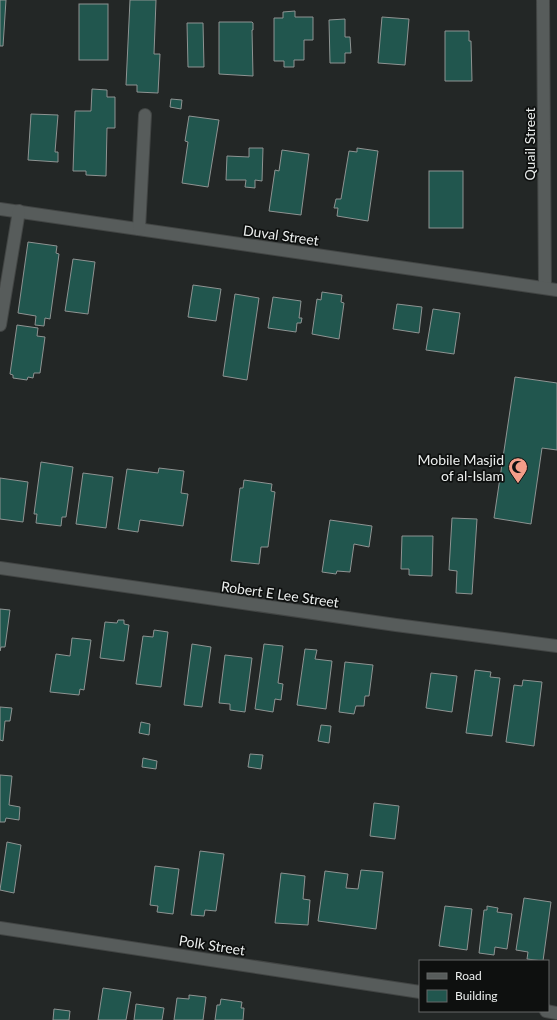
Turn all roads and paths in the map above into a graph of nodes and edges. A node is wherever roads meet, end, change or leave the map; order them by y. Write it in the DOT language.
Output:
graph roads {
  1 [pos="543,0"];
  2 [pos="145,116"];
  3 [pos="0,209"];
  4 [pos="19,212"];
  5 [pos="139,229"];
  6 [pos="551,289"];
  7 [pos="0,325"];
  8 [pos="0,568"];
  9 [pos="557,646"];
  10 [pos="0,928"];
  11 [pos="419,992"];
  1 -- 6 [label="street, Quail Street"];
  2 -- 5 [label="street"];
  3 -- 4 [label="street, Duval Street"];
  4 -- 5 [label="street, Duval Street"];
  4 -- 7 [label="street"];
  5 -- 6 [label="street, Duval Street"];
  8 -- 9 [label="street, Robert E Lee Street"];
  10 -- 11 [label="street, Polk Street"];
}
